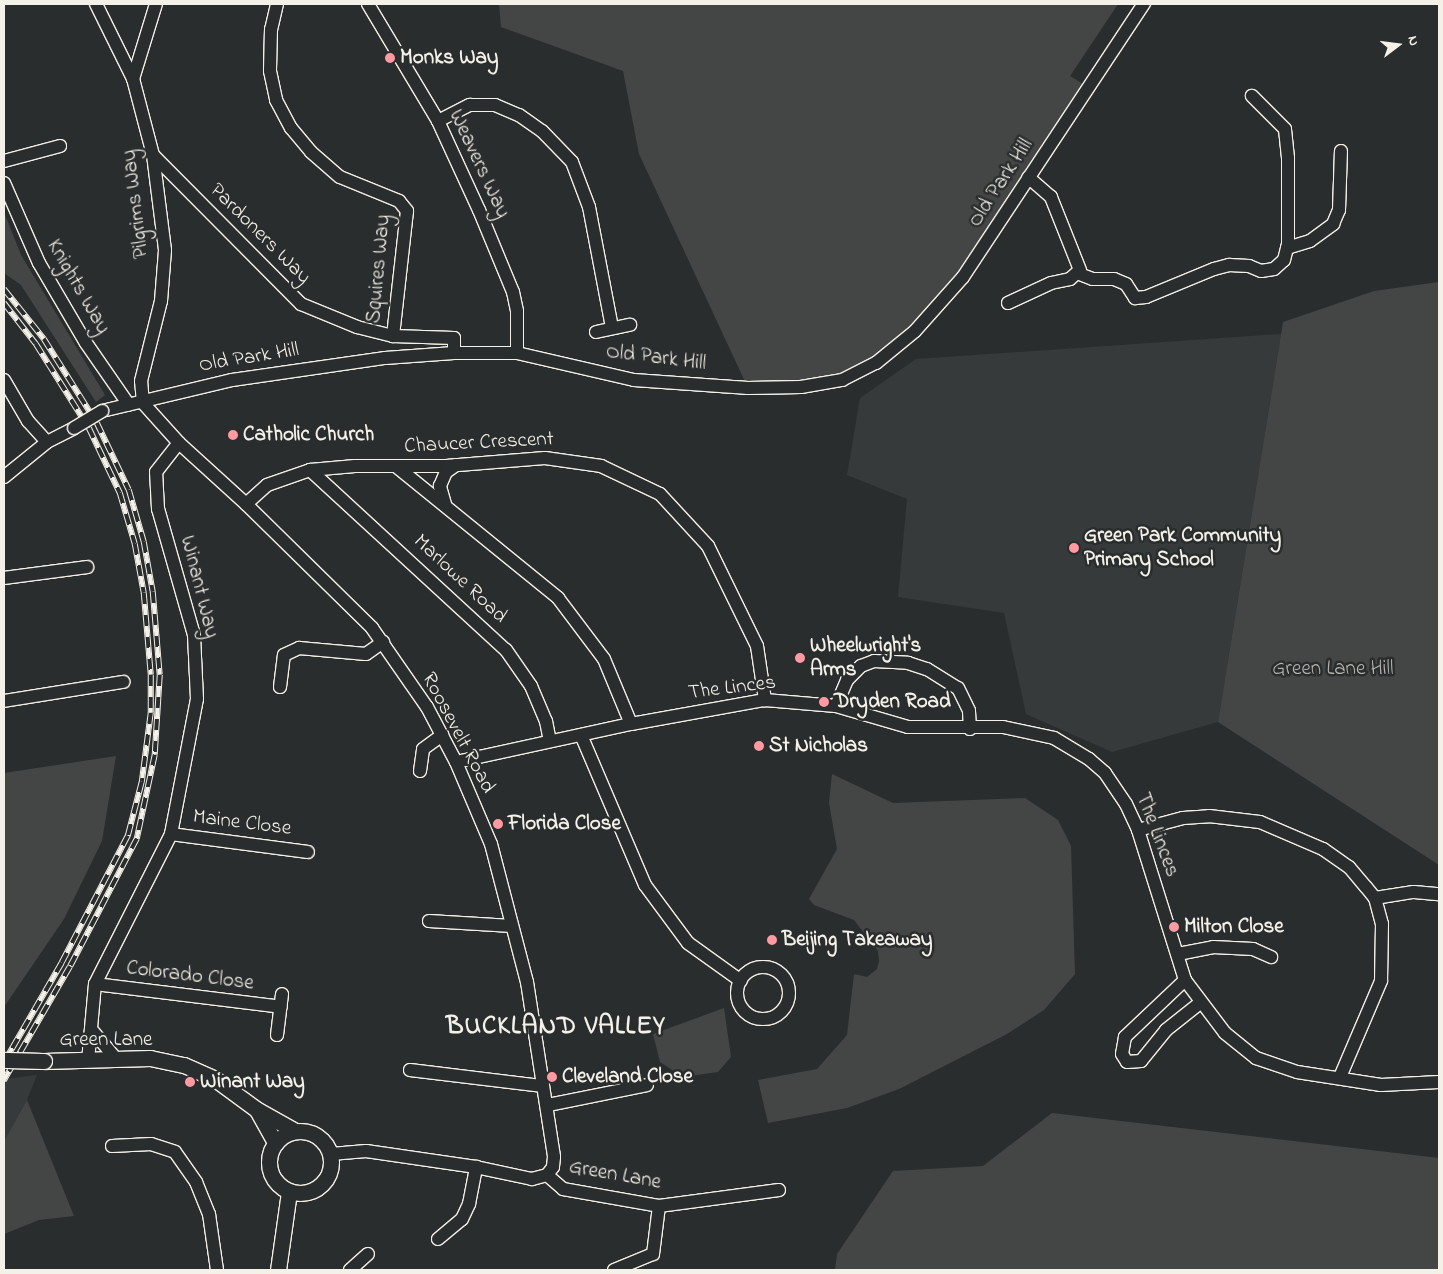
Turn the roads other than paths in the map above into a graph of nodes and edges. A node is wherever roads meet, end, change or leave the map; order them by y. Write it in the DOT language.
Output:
graph roads {
  1 [pos="96,4"];
  2 [pos="156,4"];
  3 [pos="277,4"];
  4 [pos="368,4"];
  5 [pos="1144,4"];
  6 [pos="133,79"];
  7 [pos="1252,96"];
  8 [pos="438,121"];
  9 [pos="60,146"];
  10 [pos="1341,151"];
  11 [pos="153,154"];
  12 [pos="4,161"];
  13 [pos="1028,177"];
  14 [pos="4,183"];
  15 [pos="1287,248"];
  16 [pos="1077,273"];
  17 [pos="1008,303"];
  18 [pos="630,325"];
  19 [pos="612,328"];
  20 [pos="596,332"];
  21 [pos="393,336"];
  22 [pos="517,353"];
  23 [pos="454,354"];
  24 [pos="4,380"];
  25 [pos="143,403"];
  26 [pos="129,405"];
  27 [pos="47,442"];
  28 [pos="179,443"];
  29 [pos="456,465"];
  30 [pos="398,467"];
  31 [pos="310,470"];
  32 [pos="4,478"];
  33 [pos="246,504"];
  34 [pos="446,505"];
  35 [pos="87,567"];
  36 [pos="4,578"];
  37 [pos="382,642"];
  38 [pos="123,682"];
  39 [pos="280,687"];
  40 [pos="765,700"];
  41 [pos="4,701"];
  42 [pos="836,706"];
  43 [pos="631,724"];
  44 [pos="970,728"];
  45 [pos="582,734"];
  46 [pos="442,735"];
  47 [pos="550,741"];
  48 [pos="456,762"];
  49 [pos="420,772"];
  50 [pos="1138,830"];
  51 [pos="171,834"];
  52 [pos="308,852"];
  53 [pos="1439,894"];
  54 [pos="1375,898"];
  55 [pos="429,921"];
  56 [pos="512,926"];
  57 [pos="1178,954"];
  58 [pos="1271,956"];
  59 [pos="1185,980"];
  60 [pos="741,981"];
  61 [pos="95,984"];
  62 [pos="282,994"];
  63 [pos="1200,1003"];
  64 [pos="280,1007"];
  65 [pos="91,1029"];
  66 [pos="277,1035"];
  67 [pos="116,1059"];
  68 [pos="4,1060"];
  69 [pos="88,1061"];
  70 [pos="410,1070"];
  71 [pos="1340,1077"];
  72 [pos="1439,1082"];
  73 [pos="647,1085"];
  74 [pos="543,1086"];
  75 [pos="548,1105"];
  76 [pos="256,1108"];
  77 [pos="295,1131"];
  78 [pos="275,1143"];
  79 [pos="112,1146"];
  80 [pos="331,1154"];
  81 [pos="476,1167"];
  82 [pos="547,1175"];
  83 [pos="779,1190"];
  84 [pos="289,1192"];
  85 [pos="659,1206"];
  86 [pos="438,1239"];
  87 [pos="368,1254"];
  88 [pos="217,1270"];
  89 [pos="278,1270"];
  90 [pos="350,1270"];
  91 [pos="614,1270"];
  1 -- 6 [label="street, Pilgrims Way"];
  2 -- 6 [label="street"];
  3 -- 21 [label="street, Squires Way"];
  4 -- 8 [label="street, Weavers Way"];
  5 -- 13 [label="street, Old Park Hill"];
  6 -- 11 [label="street, Pilgrims Way"];
  7 -- 15 [label="street"];
  8 -- 19 [label="street"];
  8 -- 22 [label="street, Weavers Way"];
  9 -- 12 [label="street"];
  10 -- 15 [label="street"];
  11 -- 21 [label="street, Pardoners Way"];
  11 -- 25 [label="street, Pilgrims Way"];
  13 -- 16 [label="street"];
  13 -- 22 [label="street, Old Park Hill"];
  14 -- 26 [label="street, Knights Way"];
  15 -- 16 [label="street"];
  16 -- 17 [label="street"];
  18 -- 19 [label="street"];
  19 -- 20 [label="street"];
  21 -- 23 [label="street, Pardoners Way"];
  22 -- 23 [label="street, Old Park Hill"];
  23 -- 25 [label="street, Old Park Hill"];
  24 -- 27 [label="street"];
  25 -- 26 [label="street, Old Park Hill"];
  25 -- 28 [label="street, Roosevelt Road"];
  26 -- 27 [label="street, Old Park Hill, bridge"];
  27 -- 32 [label="street, Old Park Hill"];
  28 -- 33 [label="street, Roosevelt Road"];
  28 -- 51 [label="street, Winant Way"];
  29 -- 30 [label="street, Chaucer Crescent"];
  29 -- 34 [label="street"];
  29 -- 40 [label="street, Chaucer Crescent"];
  30 -- 31 [label="street, Chaucer Crescent"];
  30 -- 34 [label="street"];
  31 -- 33 [label="street, Chaucer Crescent"];
  31 -- 47 [label="street, Marlowe Road"];
  33 -- 37 [label="street, Roosevelt Road"];
  34 -- 43 [label="street"];
  35 -- 36 [label="street"];
  37 -- 39 [label="street"];
  37 -- 46 [label="street, Roosevelt Road"];
  38 -- 41 [label="street"];
  40 -- 42 [label="street, The Linces"];
  40 -- 43 [label="street, The Linces"];
  42 -- 44 [label="street, The Linces"];
  42 -- 44 [label="street"];
  43 -- 45 [label="street, The Linces"];
  44 -- 50 [label="street, The Linces"];
  45 -- 47 [label="street, The Linces"];
  45 -- 60 [label="street"];
  46 -- 48 [label="street, Roosevelt Road"];
  46 -- 49 [label="street"];
  47 -- 48 [label="street, The Linces"];
  48 -- 56 [label="street, Roosevelt Road"];
  50 -- 54 [label="street"];
  50 -- 57 [label="street, The Linces"];
  51 -- 52 [label="street, Maine Close"];
  51 -- 61 [label="street, Winant Way"];
  53 -- 54 [label="street"];
  54 -- 71 [label="street"];
  55 -- 56 [label="street"];
  56 -- 74 [label="street, Roosevelt Road"];
  57 -- 58 [label="street"];
  57 -- 59 [label="street, The Linces"];
  59 -- 63 [label="street, The Linces"];
  59 -- 63 [label="street"];
  60 -- 60 [label="street"];
  61 -- 64 [label="street, Colorado Close"];
  61 -- 65 [label="street, Winant Way"];
  62 -- 64 [label="street, Colorado Close"];
  63 -- 71 [label="street, The Linces"];
  64 -- 66 [label="street, Colorado Close"];
  65 -- 67 [label="street"];
  65 -- 69 [label="street, Winant Way"];
  67 -- 69 [label="street, Green Lane"];
  67 -- 76 [label="street, Green Lane"];
  68 -- 69 [label="street, Green Lane, bridge"];
  70 -- 74 [label="street"];
  71 -- 72 [label="street, The Linces"];
  73 -- 75 [label="street"];
  74 -- 75 [label="street, Roosevelt Road"];
  75 -- 82 [label="street, Roosevelt Road"];
  76 -- 77 [label="street, Green Lane"];
  76 -- 78 [label="street, Green Lane"];
  77 -- 78 [label="street"];
  77 -- 80 [label="street"];
  78 -- 84 [label="street"];
  79 -- 88 [label="street"];
  80 -- 81 [label="street, Green Lane"];
  80 -- 84 [label="street"];
  81 -- 82 [label="street, Green Lane"];
  81 -- 86 [label="street"];
  82 -- 85 [label="street, Green Lane"];
  83 -- 85 [label="street, Green Lane"];
  84 -- 89 [label="street"];
  85 -- 91 [label="street"];
  87 -- 90 [label="street"];
}
